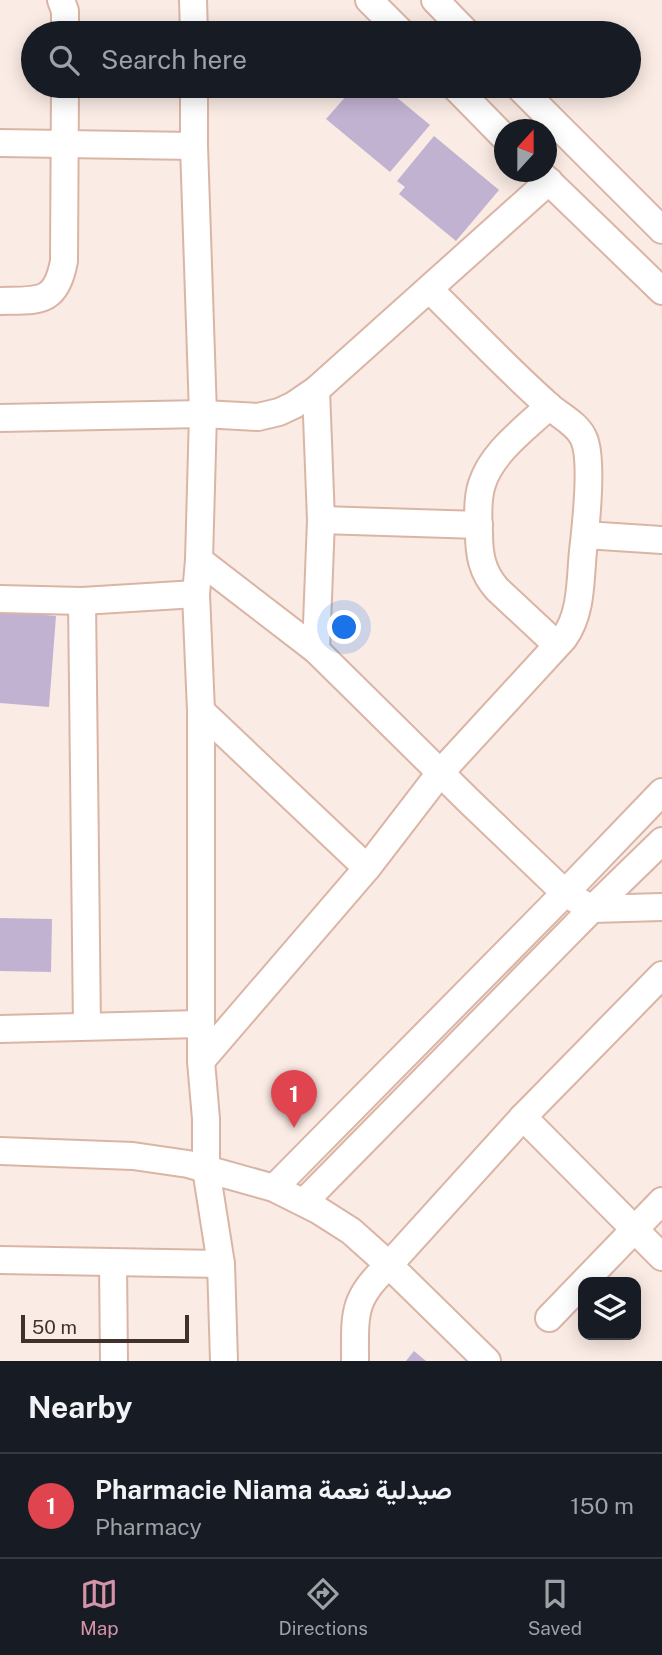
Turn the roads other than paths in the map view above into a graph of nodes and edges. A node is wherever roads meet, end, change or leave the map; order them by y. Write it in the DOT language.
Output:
graph roads {
  1 [pos="61,0"];
  2 [pos="193,0"];
  3 [pos="369,0"];
  4 [pos="435,0"];
  5 [pos="65,21"];
  6 [pos="194,21"];
  7 [pos="390,21"];
  8 [pos="455,21"];
  9 [pos="65,98"];
  10 [pos="194,98"];
  11 [pos="466,98"];
  12 [pos="530,98"];
  13 [pos="494,126"];
  14 [pos="0,143"];
  15 [pos="65,144"];
  16 [pos="194,146"];
  17 [pos="538,182"];
  18 [pos="550,182"];
  19 [pos="662,230"];
  20 [pos="429,290"];
  21 [pos="662,291"];
  22 [pos="0,301"];
  23 [pos="316,390"];
  24 [pos="549,406"];
  25 [pos="203,414"];
  26 [pos="0,418"];
  27 [pos="321,520"];
  28 [pos="479,524"];
  29 [pos="585,535"];
  30 [pos="662,540"];
  31 [pos="199,560"];
  32 [pos="196,594"];
  33 [pos="0,600"];
  34 [pos="82,601"];
  35 [pos="557,645"];
  36 [pos="316,650"];
  37 [pos="201,711"];
  38 [pos="440,773"];
  39 [pos="662,792"];
  40 [pos="662,841"];
  41 [pos="368,868"];
  42 [pos="565,893"];
  43 [pos="662,907"];
  44 [pos="592,909"];
  45 [pos="662,975"];
  46 [pos="200,1024"];
  47 [pos="87,1026"];
  48 [pos="0,1029"];
  49 [pos="201,1061"];
  50 [pos="523,1117"];
  51 [pos="0,1152"];
  52 [pos="206,1169"];
  53 [pos="274,1188"];
  54 [pos="662,1201"];
  55 [pos="304,1202"];
  56 [pos="635,1230"];
  57 [pos="662,1257"];
  58 [pos="0,1260"];
  59 [pos="113,1263"];
  60 [pos="221,1264"];
  61 [pos="389,1265"];
  62 [pos="549,1318"];
  63 [pos="114,1361"];
  64 [pos="224,1361"];
  65 [pos="355,1361"];
  66 [pos="487,1361"];
  1 -- 5 [label="street"];
  2 -- 6 [label="street"];
  3 -- 7 [label="street"];
  4 -- 8 [label="street"];
  9 -- 15 [label="street"];
  10 -- 16 [label="street"];
  11 -- 13 [label="street"];
  12 -- 19 [label="street"];
  14 -- 15 [label="street"];
  15 -- 16 [label="street"];
  15 -- 22 [label="street"];
  16 -- 25 [label="street"];
  17 -- 20 [label="street"];
  18 -- 21 [label="street"];
  20 -- 23 [label="street"];
  20 -- 24 [label="street"];
  23 -- 25 [label="street"];
  23 -- 27 [label="street"];
  24 -- 28 [label="street"];
  24 -- 29 [label="street"];
  25 -- 26 [label="street"];
  25 -- 31 [label="street"];
  27 -- 28 [label="street"];
  27 -- 36 [label="street"];
  28 -- 35 [label="street"];
  29 -- 30 [label="street"];
  29 -- 35 [label="street"];
  31 -- 32 [label="street"];
  31 -- 36 [label="street"];
  32 -- 34 [label="street"];
  32 -- 37 [label="street"];
  33 -- 34 [label="street"];
  34 -- 47 [label="street"];
  35 -- 38 [label="street"];
  36 -- 38 [label="street"];
  37 -- 41 [label="street"];
  37 -- 46 [label="street"];
  38 -- 41 [label="street"];
  38 -- 42 [label="street"];
  39 -- 42 [label="street"];
  40 -- 44 [label="street"];
  41 -- 49 [label="street"];
  42 -- 44 [label="street"];
  42 -- 53 [label="street"];
  43 -- 44 [label="street"];
  44 -- 55 [label="street"];
  45 -- 50 [label="street"];
  46 -- 47 [label="street"];
  46 -- 49 [label="street"];
  47 -- 48 [label="street"];
  49 -- 52 [label="street"];
  50 -- 56 [label="street"];
  50 -- 61 [label="street"];
  51 -- 52 [label="street"];
  52 -- 53 [label="street"];
  52 -- 60 [label="street"];
  53 -- 55 [label="street"];
  54 -- 56 [label="street"];
  55 -- 61 [label="street"];
  56 -- 57 [label="street"];
  56 -- 62 [label="street"];
  58 -- 59 [label="street"];
  59 -- 60 [label="street"];
  59 -- 63 [label="street"];
  60 -- 64 [label="street"];
  61 -- 65 [label="street"];
  61 -- 66 [label="street"];
}
